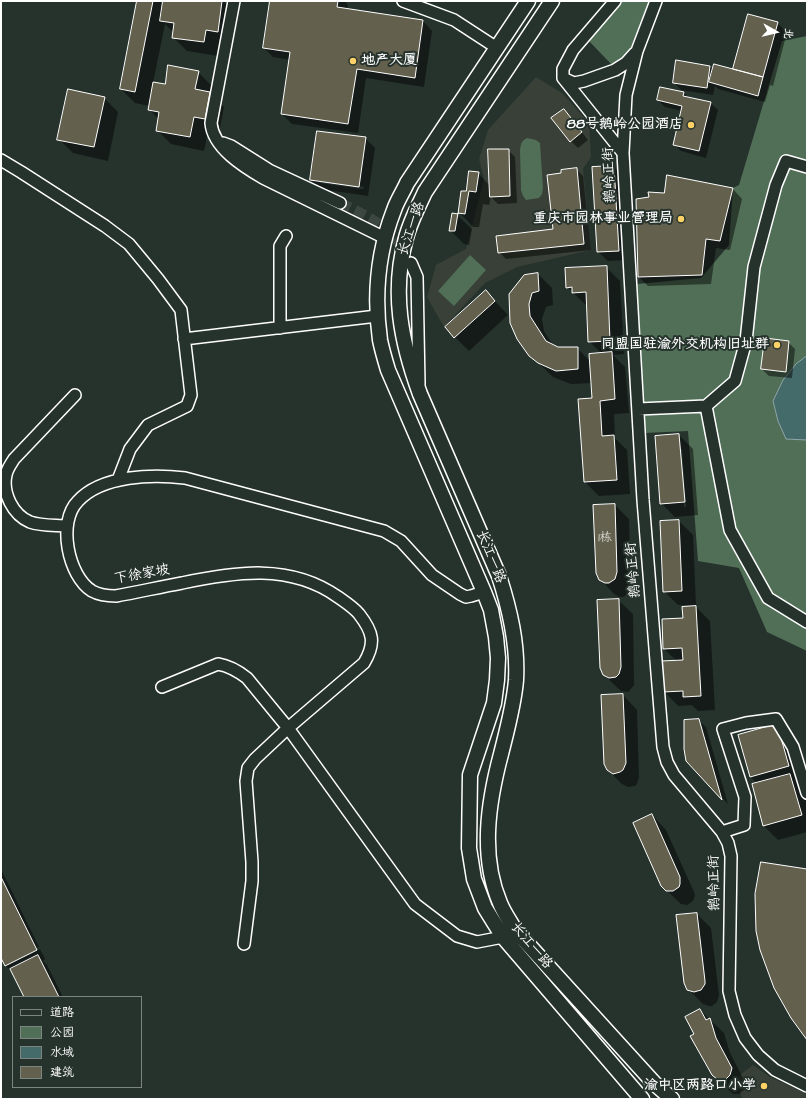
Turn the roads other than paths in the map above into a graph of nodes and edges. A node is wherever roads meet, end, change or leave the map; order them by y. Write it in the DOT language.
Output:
graph roads {
  1 [pos="234,1"];
  2 [pos="403,1"];
  3 [pos="528,1"];
  4 [pos="552,1"];
  5 [pos="615,1"];
  6 [pos="656,1"];
  7 [pos="497,48"];
  8 [pos="637,51"];
  9 [pos="563,78"];
  10 [pos="217,140"];
  11 [pos="623,153"];
  12 [pos="1,160"];
  13 [pos="807,167"];
  14 [pos="340,204"];
  15 [pos="286,236"];
  16 [pos="385,238"];
  17 [pos="411,263"];
  18 [pos="377,316"];
  19 [pos="280,328"];
  20 [pos="184,339"];
  21 [pos="420,394"];
  22 [pos="75,395"];
  23 [pos="706,406"];
  24 [pos="638,409"];
  25 [pos="118,480"];
  26 [pos="67,526"];
  27 [pos="484,592"];
  28 [pos="807,622"];
  29 [pos="162,687"];
  30 [pos="288,728"];
  31 [pos="807,793"];
  32 [pos="722,832"];
  33 [pos="503,937"];
  34 [pos="244,944"];
  35 [pos="807,1086"];
  36 [pos="642,1099"];
  37 [pos="672,1099"];
  1 -- 10 [label="street"];
  2 -- 7 [label="street"];
  3 -- 7 [label="main road, 长江一路"];
  4 -- 21 [label="main road, 长江一路"];
  5 -- 9 [label="street"];
  6 -- 8 [label="street, 鹅岭正街"];
  7 -- 16 [label="main road, 长江一路"];
  8 -- 9 [label="street"];
  8 -- 11 [label="street, 鹅岭正街"];
  9 -- 11 [label="street"];
  10 -- 14 [label="street"];
  10 -- 16 [label="street"];
  11 -- 24 [label="street, 鹅岭正街"];
  12 -- 20 [label="street"];
  13 -- 23 [label="street"];
  15 -- 19 [label="street"];
  16 -- 18 [label="main road, 长江一路"];
  17 -- 21 [label="street"];
  18 -- 19 [label="street"];
  18 -- 27 [label="main road, 长江一路"];
  19 -- 20 [label="street"];
  20 -- 25 [label="street"];
  21 -- 37 [label="main road, 长江一路"];
  22 -- 26 [label="street"];
  23 -- 24 [label="street"];
  23 -- 28 [label="street"];
  24 -- 32 [label="street, 鹅岭正街"];
  25 -- 26 [label="street, 下徐家坡"];
  25 -- 27 [label="street, 下徐家坡"];
  26 -- 30 [label="street, 下徐家坡"];
  27 -- 33 [label="main road, 长江一路"];
  29 -- 30 [label="street"];
  30 -- 33 [label="street"];
  30 -- 34 [label="street, 下徐家坡"];
  31 -- 32 [label="street"];
  32 -- 35 [label="street, 鹅岭正街"];
  33 -- 36 [label="main road, 长江一路"];
}
